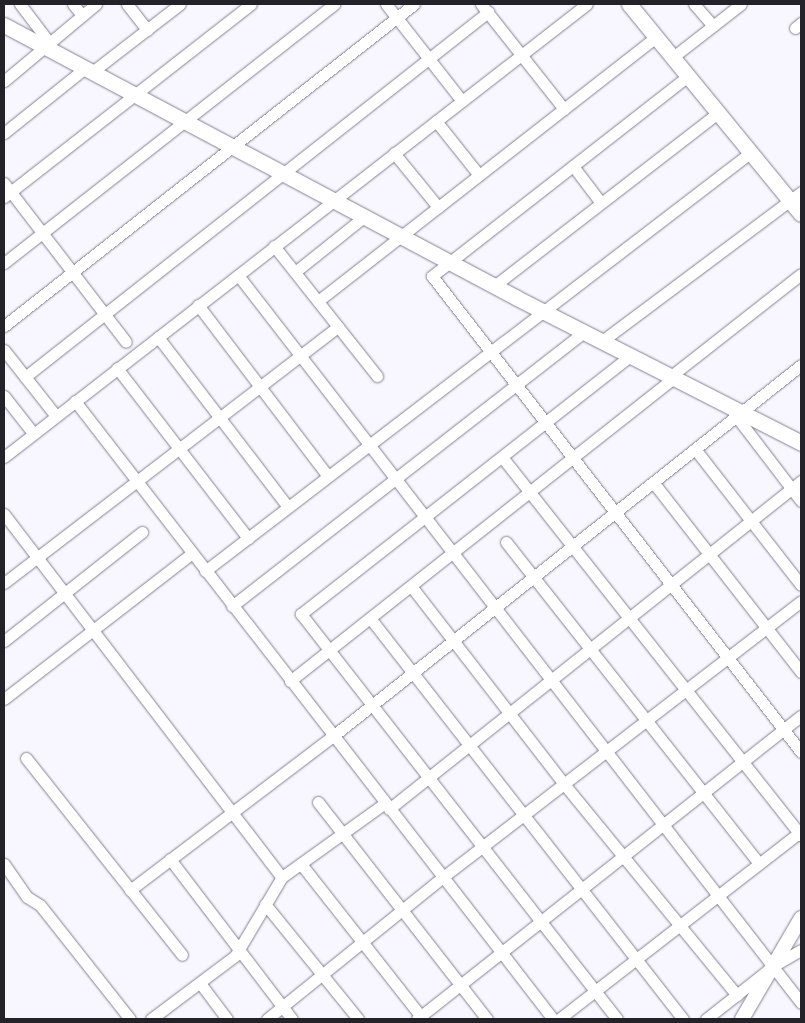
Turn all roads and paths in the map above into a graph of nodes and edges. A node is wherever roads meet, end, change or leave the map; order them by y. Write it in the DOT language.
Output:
graph roads {
  1 [pos="20,4"];
  2 [pos="73,4"];
  3 [pos="96,4"];
  4 [pos="127,4"];
  5 [pos="180,4"];
  6 [pos="251,4"];
  7 [pos="334,4"];
  8 [pos="386,4"];
  9 [pos="414,4"];
  10 [pos="587,4"];
  11 [pos="629,4"];
  12 [pos="694,4"];
  13 [pos="742,4"];
  14 [pos="484,8"];
  15 [pos="82,14"];
  16 [pos="397,17"];
  17 [pos="4,26"];
  18 [pos="713,26"];
  19 [pos="147,30"];
  20 [pos="656,37"];
  21 [pos="45,43"];
  22 [pos="522,55"];
  23 [pos="429,58"];
  24 [pos="673,58"];
  25 [pos="89,70"];
  26 [pos="688,76"];
  27 [pos="4,81"];
  28 [pos="135,95"];
  29 [pos="462,101"];
  30 [pos="564,109"];
  31 [pos="718,113"];
  32 [pos="185,120"];
  33 [pos="436,121"];
  34 [pos="4,133"];
  35 [pos="234,146"];
  36 [pos="394,153"];
  37 [pos="750,153"];
  38 [pos="573,166"];
  39 [pos="284,172"];
  40 [pos="479,175"];
  41 [pos="6,191"];
  42 [pos="795,196"];
  43 [pos="334,199"];
  44 [pos="601,203"];
  45 [pos="438,208"];
  46 [pos="801,214"];
  47 [pos="365,216"];
  48 [pos="42,232"];
  49 [pos="402,236"];
  50 [pos="274,246"];
  51 [pos="450,262"];
  52 [pos="4,263"];
  53 [pos="72,272"];
  54 [pos="295,272"];
  55 [pos="801,274"];
  56 [pos="238,275"];
  57 [pos="494,286"];
  58 [pos="318,301"];
  59 [pos="198,306"];
  60 [pos="543,311"];
  61 [pos="104,314"];
  62 [pos="4,326"];
  63 [pos="338,327"];
  64 [pos="584,332"];
  65 [pos="158,337"];
  66 [pos="602,341"];
  67 [pos="126,342"];
  68 [pos="4,350"];
  69 [pos="489,353"];
  70 [pos="299,354"];
  71 [pos="631,355"];
  72 [pos="801,365"];
  73 [pos="117,368"];
  74 [pos="377,376"];
  75 [pos="673,376"];
  76 [pos="25,377"];
  77 [pos="514,385"];
  78 [pos="260,386"];
  79 [pos="4,396"];
  80 [pos="75,401"];
  81 [pos="739,414"];
  82 [pos="56,416"];
  83 [pos="220,417"];
  84 [pos="544,424"];
  85 [pos="33,434"];
  86 [pos="801,443"];
  87 [pos="369,445"];
  88 [pos="180,449"];
  89 [pos="695,449"];
  90 [pos="4,456"];
  91 [pos="502,456"];
  92 [pos="572,459"];
  93 [pos="328,476"];
  94 [pos="396,479"];
  95 [pos="801,480"];
  96 [pos="136,481"];
  97 [pos="653,482"];
  98 [pos="792,488"];
  99 [pos="530,492"];
  100 [pos="801,501"];
  101 [pos="288,507"];
  102 [pos="613,513"];
  103 [pos="425,517"];
  104 [pos="5,518"];
  105 [pos="751,521"];
  106 [pos="142,532"];
  107 [pos="248,538"];
  108 [pos="506,542"];
  109 [pos="573,546"];
  110 [pos="453,553"];
  111 [pos="191,554"];
  112 [pos="709,554"];
  113 [pos="38,556"];
  114 [pos="205,571"];
  115 [pos="534,577"];
  116 [pos="4,583"];
  117 [pos="670,585"];
  118 [pos="801,585"];
  119 [pos="411,586"];
  120 [pos="66,592"];
  121 [pos="801,601"];
  122 [pos="232,606"];
  123 [pos="495,607"];
  124 [pos="630,617"];
  125 [pos="370,618"];
  126 [pos="95,628"];
  127 [pos="767,628"];
  128 [pos="454,640"];
  129 [pos="4,641"];
  130 [pos="590,649"];
  131 [pos="329,651"];
  132 [pos="728,658"];
  133 [pos="801,672"];
  134 [pos="412,673"];
  135 [pos="551,680"];
  136 [pos="290,681"];
  137 [pos="687,689"];
  138 [pos="4,698"];
  139 [pos="372,706"];
  140 [pos="509,714"];
  141 [pos="801,716"];
  142 [pos="645,722"];
  143 [pos="784,729"];
  144 [pos="333,736"];
  145 [pos="469,745"];
  146 [pos="606,751"];
  147 [pos="801,752"];
  148 [pos="26,758"];
  149 [pos="744,761"];
  150 [pos="428,778"];
  151 [pos="564,784"];
  152 [pos="703,793"];
  153 [pos="318,802"];
  154 [pos="387,806"];
  155 [pos="232,811"];
  156 [pos="523,815"];
  157 [pos="663,825"];
  158 [pos="800,833"];
  159 [pos="342,834"];
  160 [pos="482,847"];
  161 [pos="623,857"];
  162 [pos="170,858"];
  163 [pos="759,863"];
  164 [pos="4,864"];
  165 [pos="301,864"];
  166 [pos="282,877"];
  167 [pos="443,877"];
  168 [pos="581,889"];
  169 [pos="130,890"];
  170 [pos="718,895"];
  171 [pos="265,904"];
  172 [pos="403,909"];
  173 [pos="801,918"];
  174 [pos="540,922"];
  175 [pos="679,926"];
  176 [pos="362,942"];
  177 [pos="238,949"];
  178 [pos="801,950"];
  179 [pos="501,952"];
  180 [pos="182,955"];
  181 [pos="636,959"];
  182 [pos="773,966"];
  183 [pos="322,974"];
  184 [pos="200,982"];
  185 [pos="460,985"];
  186 [pos="595,991"];
  187 [pos="737,995"];
  188 [pos="801,1003"];
  189 [pos="282,1007"];
  190 [pos="420,1018"];
  191 [pos="130,1019"];
  192 [pos="151,1019"];
  193 [pos="227,1019"];
  194 [pos="267,1019"];
  195 [pos="292,1019"];
  196 [pos="358,1019"];
  197 [pos="487,1019"];
  198 [pos="553,1019"];
  199 [pos="559,1019"];
  200 [pos="617,1019"];
  201 [pos="682,1019"];
  202 [pos="706,1019"];
  203 [pos="742,1019"];
  1 -- 21 [label="street"];
  2 -- 15 [label="street"];
  3 -- 15 [label="street"];
  4 -- 19 [label="street"];
  5 -- 19 [label="street"];
  6 -- 28 [label="street"];
  7 -- 32 [label="street"];
  8 -- 16 [label="street"];
  9 -- 16 [label="street"];
  10 -- 22 [label="street"];
  11 -- 20 [label="main road"];
  12 -- 18 [label="street"];
  13 -- 18 [label="street"];
  14 -- 22 [label="street"];
  14 -- 23 [label="street"];
  15 -- 21 [label="street"];
  16 -- 23 [label="street"];
  16 -- 35 [label="street"];
  17 -- 21 [label="main road"];
  18 -- 24 [label="street"];
  19 -- 25 [label="street"];
  20 -- 24 [label="main road"];
  20 -- 30 [label="street"];
  21 -- 25 [label="main road"];
  21 -- 27 [label="street"];
  22 -- 29 [label="street"];
  22 -- 30 [label="street"];
  23 -- 29 [label="street"];
  23 -- 39 [label="street"];
  24 -- 26 [label="main road"];
  25 -- 28 [label="main road"];
  25 -- 34 [label="street"];
  26 -- 31 [label="main road"];
  26 -- 38 [label="street"];
  28 -- 32 [label="main road"];
  28 -- 41 [label="street"];
  29 -- 33 [label="street"];
  30 -- 40 [label="street"];
  31 -- 37 [label="main road"];
  31 -- 44 [label="street"];
  32 -- 35 [label="main road"];
  32 -- 48 [label="street"];
  33 -- 36 [label="street"];
  33 -- 40 [label="street"];
  35 -- 39 [label="main road"];
  35 -- 53 [label="street"];
  36 -- 43 [label="street"];
  36 -- 45 [label="street"];
  37 -- 42 [label="main road"];
  37 -- 60 [label="street"];
  38 -- 44 [label="street"];
  38 -- 51 [label="street"];
  39 -- 43 [label="main road"];
  39 -- 61 [label="street"];
  40 -- 45 [label="street"];
  41 -- 48 [label="street"];
  42 -- 46 [label="main road"];
  42 -- 66 [label="street"];
  43 -- 47 [label="main road"];
  43 -- 50 [label="street"];
  44 -- 57 [label="street"];
  45 -- 49 [label="street"];
  47 -- 49 [label="main road"];
  47 -- 54 [label="street"];
  48 -- 52 [label="street"];
  48 -- 53 [label="street"];
  49 -- 51 [label="main road"];
  49 -- 58 [label="street"];
  50 -- 54 [label="street"];
  50 -- 56 [label="street"];
  51 -- 57 [label="main road"];
  51 -- 69 [label="street"];
  53 -- 61 [label="street"];
  53 -- 62 [label="street"];
  54 -- 58 [label="street"];
  55 -- 75 [label="street"];
  56 -- 59 [label="street"];
  56 -- 70 [label="street"];
  57 -- 60 [label="main road"];
  58 -- 63 [label="street"];
  59 -- 65 [label="street"];
  59 -- 78 [label="street"];
  60 -- 64 [label="main road"];
  60 -- 69 [label="street"];
  61 -- 67 [label="street"];
  61 -- 76 [label="street"];
  63 -- 70 [label="street"];
  63 -- 74 [label="street"];
  64 -- 66 [label="main road"];
  64 -- 77 [label="street"];
  65 -- 73 [label="street"];
  65 -- 83 [label="street"];
  66 -- 71 [label="main road"];
  68 -- 76 [label="street"];
  69 -- 77 [label="street"];
  69 -- 87 [label="street"];
  70 -- 78 [label="street"];
  70 -- 87 [label="street"];
  71 -- 75 [label="main road"];
  71 -- 84 [label="street"];
  72 -- 81 [label="street"];
  73 -- 80 [label="street"];
  73 -- 88 [label="street"];
  75 -- 81 [label="main road"];
  75 -- 92 [label="street"];
  76 -- 82 [label="street"];
  77 -- 84 [label="street"];
  77 -- 94 [label="street"];
  78 -- 83 [label="street"];
  78 -- 93 [label="street"];
  79 -- 85 [label="street"];
  80 -- 82 [label="street"];
  80 -- 96 [label="street"];
  81 -- 86 [label="main road"];
  81 -- 89 [label="street"];
  81 -- 98 [label="street"];
  82 -- 85 [label="street"];
  83 -- 88 [label="street"];
  83 -- 101 [label="street"];
  84 -- 91 [label="street"];
  84 -- 92 [label="street"];
  85 -- 90 [label="street"];
  87 -- 93 [label="street"];
  87 -- 94 [label="street"];
  88 -- 96 [label="street"];
  88 -- 107 [label="street"];
  89 -- 97 [label="street"];
  89 -- 105 [label="street"];
  91 -- 99 [label="street"];
  91 -- 103 [label="street"];
  92 -- 99 [label="street"];
  92 -- 102 [label="street"];
  93 -- 101 [label="street"];
  94 -- 103 [label="street"];
  94 -- 122 [label="street"];
  95 -- 98 [label="street"];
  96 -- 111 [label="street"];
  96 -- 113 [label="street"];
  97 -- 102 [label="street"];
  97 -- 112 [label="street"];
  98 -- 100 [label="street"];
  98 -- 105 [label="street"];
  99 -- 109 [label="street"];
  99 -- 110 [label="street"];
  101 -- 107 [label="street"];
  102 -- 109 [label="street"];
  102 -- 117 [label="street"];
  103 -- 110 [label="street"];
  103 -- 131 [label="street"];
  104 -- 113 [label="street"];
  105 -- 112 [label="street"];
  105 -- 118 [label="street"];
  106 -- 120 [label="street"];
  107 -- 114 [label="street"];
  108 -- 115 [label="street"];
  109 -- 115 [label="street"];
  109 -- 124 [label="street"];
  110 -- 119 [label="street"];
  110 -- 123 [label="street"];
  111 -- 114 [label="street"];
  111 -- 126 [label="street"];
  112 -- 117 [label="street"];
  112 -- 127 [label="street"];
  113 -- 116 [label="street"];
  113 -- 120 [label="street"];
  114 -- 122 [label="street"];
  115 -- 123 [label="street"];
  115 -- 130 [label="street"];
  117 -- 124 [label="street"];
  117 -- 132 [label="street"];
  119 -- 125 [label="street"];
  119 -- 128 [label="street"];
  120 -- 126 [label="street"];
  120 -- 129 [label="street"];
  121 -- 127 [label="street"];
  122 -- 136 [label="street"];
  123 -- 128 [label="street"];
  123 -- 135 [label="street"];
  124 -- 130 [label="street"];
  124 -- 137 [label="street"];
  125 -- 131 [label="street"];
  125 -- 134 [label="street"];
  126 -- 138 [label="street"];
  126 -- 155 [label="street"];
  127 -- 132 [label="street"];
  127 -- 133 [label="street"];
  128 -- 134 [label="street"];
  128 -- 140 [label="street"];
  130 -- 135 [label="street"];
  130 -- 142 [label="street"];
  131 -- 136 [label="street"];
  131 -- 139 [label="street"];
  132 -- 137 [label="street"];
  132 -- 143 [label="street"];
  134 -- 139 [label="street"];
  134 -- 145 [label="street"];
  135 -- 140 [label="street"];
  135 -- 146 [label="street"];
  136 -- 144 [label="street"];
  137 -- 142 [label="street"];
  137 -- 149 [label="street"];
  139 -- 144 [label="street"];
  139 -- 150 [label="street"];
  140 -- 145 [label="street"];
  140 -- 151 [label="street"];
  141 -- 143 [label="street"];
  142 -- 146 [label="street"];
  142 -- 152 [label="street"];
  143 -- 147 [label="street"];
  143 -- 149 [label="street"];
  144 -- 154 [label="street"];
  144 -- 155 [label="street"];
  145 -- 150 [label="street"];
  145 -- 156 [label="street"];
  146 -- 151 [label="street"];
  146 -- 157 [label="street"];
  148 -- 169 [label="street"];
  149 -- 152 [label="street"];
  149 -- 158 [label="street"];
  150 -- 154 [label="street"];
  150 -- 160 [label="street"];
  151 -- 156 [label="street"];
  151 -- 161 [label="street"];
  152 -- 157 [label="street"];
  152 -- 163 [label="street"];
  153 -- 159 [label="street"];
  154 -- 159 [label="street"];
  154 -- 167 [label="street"];
  155 -- 162 [label="street"];
  155 -- 166 [label="street"];
  156 -- 160 [label="street"];
  156 -- 168 [label="street"];
  157 -- 161 [label="street"];
  157 -- 170 [label="street"];
  158 -- 163 [label="street"];
  159 -- 165 [label="street"];
  159 -- 172 [label="street"];
  160 -- 167 [label="street"];
  160 -- 174 [label="street"];
  161 -- 168 [label="street"];
  161 -- 175 [label="street"];
  162 -- 169 [label="street"];
  162 -- 177 [label="street"];
  163 -- 170 [label="street"];
  164 -- 191 [label="street"];
  165 -- 166 [label="street"];
  165 -- 176 [label="street"];
  166 -- 171 [label="street"];
  167 -- 172 [label="street"];
  167 -- 179 [label="street"];
  168 -- 174 [label="street"];
  168 -- 181 [label="street"];
  169 -- 180 [label="street"];
  170 -- 175 [label="street"];
  170 -- 182 [label="street"];
  171 -- 177 [label="street"];
  171 -- 183 [label="street"];
  172 -- 176 [label="street"];
  172 -- 185 [label="street"];
  173 -- 182 [label="street"];
  174 -- 179 [label="street"];
  174 -- 186 [label="street"];
  175 -- 181 [label="street"];
  175 -- 187 [label="street"];
  176 -- 183 [label="street"];
  176 -- 190 [label="street"];
  177 -- 184 [label="street"];
  177 -- 189 [label="street"];
  178 -- 182 [label="street"];
  179 -- 185 [label="street"];
  179 -- 198 [label="street"];
  181 -- 186 [label="street"];
  181 -- 201 [label="street"];
  182 -- 187 [label="street"];
  182 -- 188 [label="street"];
  182 -- 203 [label="street"];
  183 -- 189 [label="street"];
  183 -- 196 [label="street"];
  184 -- 192 [label="street"];
  184 -- 193 [label="street"];
  185 -- 190 [label="street"];
  185 -- 197 [label="street"];
  186 -- 199 [label="street"];
  186 -- 200 [label="street"];
  187 -- 202 [label="street"];
  189 -- 194 [label="street"];
  189 -- 195 [label="street"];
}
